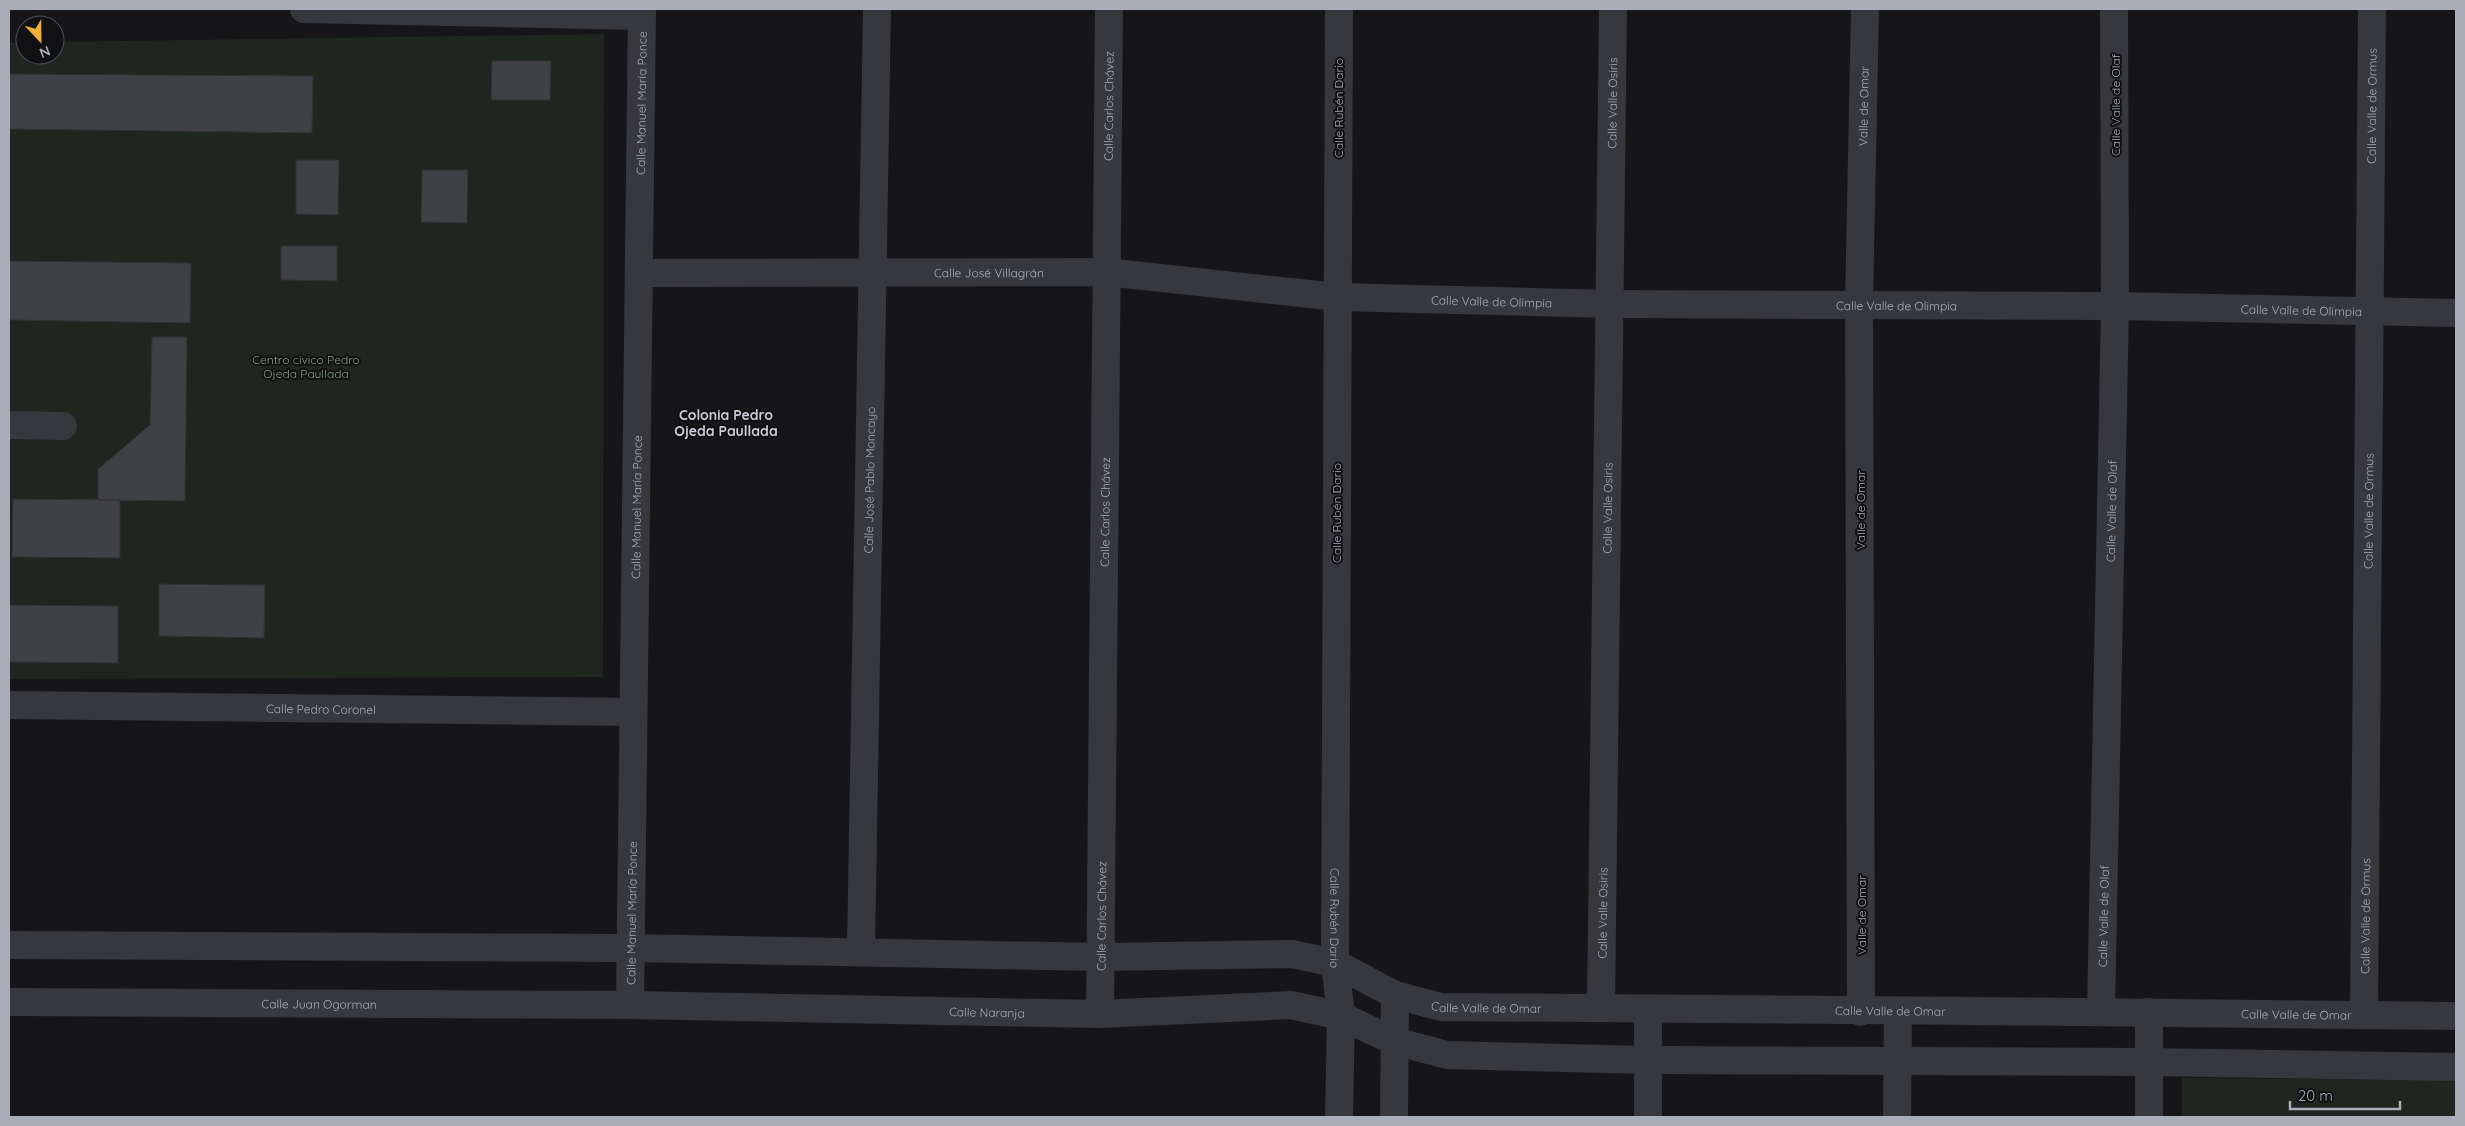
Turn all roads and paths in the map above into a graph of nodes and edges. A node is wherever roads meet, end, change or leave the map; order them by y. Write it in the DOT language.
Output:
graph roads {
  1 [pos="304,9"];
  2 [pos="877,9"];
  3 [pos="1109,9"];
  4 [pos="1339,9"];
  5 [pos="1613,9"];
  6 [pos="1865,9"];
  7 [pos="2114,9"];
  8 [pos="2372,9"];
  9 [pos="642,12"];
  10 [pos="1106,272"];
  11 [pos="640,273"];
  12 [pos="874,274"];
  13 [pos="1337,297"];
  14 [pos="1611,304"];
  15 [pos="1859,304"];
  16 [pos="2115,306"];
  17 [pos="2370,311"];
  18 [pos="2456,313"];
  19 [pos="9,426"];
  20 [pos="63,426"];
  21 [pos="9,704"];
  22 [pos="633,712"];
  23 [pos="9,945"];
  24 [pos="630,948"];
  25 [pos="862,952"];
  26 [pos="1100,957"];
  27 [pos="1335,963"];
  28 [pos="1395,995"];
  29 [pos="9,1002"];
  30 [pos="630,1005"];
  31 [pos="1602,1008"];
  32 [pos="1648,1009"];
  33 [pos="1861,1012"];
  34 [pos="1898,1012"];
  35 [pos="2101,1012"];
  36 [pos="2149,1012"];
  37 [pos="1100,1014"];
  38 [pos="2364,1015"];
  39 [pos="1341,1016"];
  40 [pos="2456,1016"];
  41 [pos="1394,1042"];
  42 [pos="1648,1060"];
  43 [pos="1897,1062"];
  44 [pos="2149,1062"];
  45 [pos="2456,1067"];
  46 [pos="1340,1117"];
  47 [pos="1394,1117"];
  48 [pos="1648,1117"];
  49 [pos="1897,1117"];
  50 [pos="2150,1117"];
  1 -- 9 [label="street"];
  2 -- 12 [label="street, Calle José Pablo Moncayo"];
  3 -- 10 [label="street, Calle Carlos Chávez"];
  4 -- 13 [label="street, Calle Rubén Dario"];
  5 -- 14 [label="street, Calle Valle Osiris"];
  6 -- 15 [label="street, Valle de Omar"];
  7 -- 16 [label="street, Calle Valle de Olaf"];
  8 -- 17 [label="street, Calle Valle de Ormus"];
  9 -- 11 [label="street, Calle Manuel María Ponce"];
  10 -- 12 [label="street, Calle José Villagrán"];
  10 -- 13 [label="street, Calle José Villagrán"];
  10 -- 26 [label="street, Calle Carlos Chávez"];
  11 -- 12 [label="street, Calle José Villagrán"];
  11 -- 22 [label="street, Calle Manuel María Ponce"];
  12 -- 25 [label="street, Calle José Pablo Moncayo"];
  13 -- 14 [label="street, Calle Valle de Olimpia"];
  13 -- 27 [label="street, Calle Rubén Dario"];
  14 -- 15 [label="street, Calle Valle de Olimpia"];
  14 -- 31 [label="street, Calle Valle Osiris"];
  15 -- 16 [label="street, Calle Valle de Olimpia"];
  15 -- 33 [label="street, Valle de Omar"];
  16 -- 17 [label="street, Calle Valle de Olimpia"];
  16 -- 35 [label="street, Calle Valle de Olaf"];
  17 -- 18 [label="street, Calle Valle de Olimpia"];
  17 -- 38 [label="street, Calle Valle de Ormus"];
  19 -- 20 [label="street"];
  21 -- 22 [label="street, Calle Pedro Coronel"];
  22 -- 24 [label="street, Calle Manuel María Ponce"];
  23 -- 24 [label="street"];
  24 -- 25 [label="street"];
  24 -- 30 [label="street, Calle Manuel María Ponce"];
  25 -- 26 [label="street"];
  26 -- 27 [label="street"];
  26 -- 37 [label="street, Calle Carlos Chávez"];
  27 -- 28 [label="street, Calle Valle de Omar"];
  27 -- 39 [label="street, Calle Rubén Dario"];
  28 -- 31 [label="street, Calle Valle de Omar"];
  28 -- 41 [label="street"];
  29 -- 30 [label="street, Calle Juan Ogorman"];
  30 -- 37 [label="street, Calle Naranja"];
  31 -- 32 [label="street, Calle Valle de Omar"];
  32 -- 33 [label="street, Calle Valle de Omar"];
  32 -- 42 [label="street"];
  33 -- 34 [label="street, Calle Valle de Omar"];
  34 -- 35 [label="street, Calle Valle de Omar"];
  34 -- 43 [label="street"];
  35 -- 36 [label="street, Calle Valle de Omar"];
  36 -- 38 [label="street, Calle Valle de Omar"];
  36 -- 44 [label="street"];
  37 -- 39 [label="street, Calle Naranja"];
  38 -- 40 [label="street, Calle Valle de Omar"];
  39 -- 41 [label="street"];
  39 -- 46 [label="street, Calle Rubén Dario"];
  41 -- 42 [label="street"];
  41 -- 47 [label="street"];
  42 -- 43 [label="street"];
  42 -- 48 [label="street"];
  43 -- 44 [label="street"];
  43 -- 49 [label="street"];
  44 -- 45 [label="street"];
  44 -- 50 [label="street"];
}
